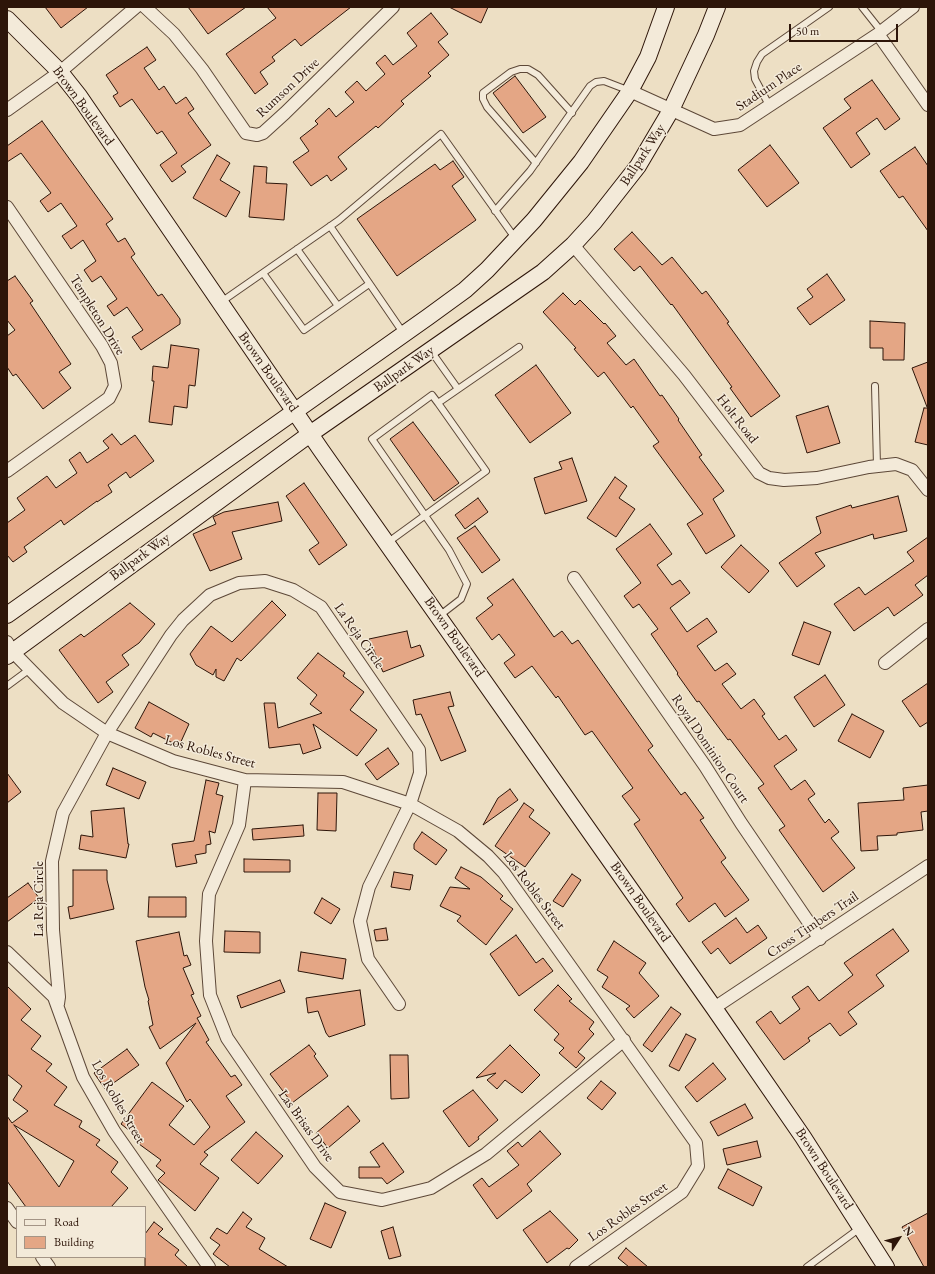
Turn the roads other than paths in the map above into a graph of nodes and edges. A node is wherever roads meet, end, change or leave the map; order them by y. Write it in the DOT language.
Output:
graph roads {
  1 [pos="136,7"];
  2 [pos="145,7"];
  3 [pos="393,7"];
  4 [pos="666,7"];
  5 [pos="717,7"];
  6 [pos="829,7"];
  7 [pos="862,7"];
  8 [pos="913,7"];
  9 [pos="7,19"];
  10 [pos="879,32"];
  11 [pos="60,72"];
  12 [pos="630,90"];
  13 [pos="769,105"];
  14 [pos="928,105"];
  15 [pos="7,110"];
  16 [pos="671,110"];
  17 [pos="572,113"];
  18 [pos="536,163"];
  19 [pos="7,207"];
  20 [pos="495,211"];
  21 [pos="330,226"];
  22 [pos="516,239"];
  23 [pos="573,244"];
  24 [pos="297,249"];
  25 [pos="263,273"];
  26 [pos="369,284"];
  27 [pos="220,303"];
  28 [pos="338,306"];
  29 [pos="404,334"];
  30 [pos="519,347"];
  31 [pos="431,350"];
  32 [pos="876,386"];
  33 [pos="458,389"];
  34 [pos="438,403"];
  35 [pos="295,412"];
  36 [pos="310,434"];
  37 [pos="877,466"];
  38 [pos="7,471"];
  39 [pos="928,490"];
  40 [pos="426,515"];
  41 [pos="387,543"];
  42 [pos="574,578"];
  43 [pos="7,615"];
  44 [pos="439,616"];
  45 [pos="928,629"];
  46 [pos="9,650"];
  47 [pos="885,663"];
  48 [pos="30,669"];
  49 [pos="7,686"];
  50 [pos="107,734"];
  51 [pos="245,780"];
  52 [pos="410,804"];
  53 [pos="928,866"];
  54 [pos="820,939"];
  55 [pos="7,952"];
  56 [pos="58,1004"];
  57 [pos="399,1004"];
  58 [pos="714,1008"];
  59 [pos="624,1040"];
  60 [pos="7,1208"];
  61 [pos="16,1221"];
  62 [pos="862,1227"];
  63 [pos="43,1258"];
  64 [pos="49,1267"];
  65 [pos="209,1267"];
  66 [pos="576,1267"];
  67 [pos="807,1267"];
  68 [pos="886,1267"];
  1 -- 11 [label="street"];
  2 -- 3 [label="street, Rumson Drive"];
  4 -- 12 [label="main road, Ballpark Way"];
  5 -- 16 [label="main road, Ballpark Way"];
  6 -- 13 [label="lane"];
  7 -- 10 [label="lane"];
  8 -- 10 [label="street, Stadium Place"];
  9 -- 11 [label="main road, Brown Boulevard"];
  10 -- 13 [label="street, Stadium Place"];
  10 -- 14 [label="street"];
  11 -- 15 [label="street"];
  11 -- 27 [label="main road, Brown Boulevard"];
  12 -- 16 [label="street, Stadium Place"];
  12 -- 17 [label="lane"];
  12 -- 22 [label="main road, Ballpark Way"];
  13 -- 16 [label="street, Stadium Place"];
  16 -- 23 [label="main road, Ballpark Way"];
  17 -- 18 [label="lane"];
  17 -- 18 [label="lane"];
  18 -- 20 [label="lane"];
  19 -- 38 [label="street, Templeton Drive"];
  20 -- 21 [label="lane"];
  20 -- 22 [label="lane"];
  21 -- 24 [label="lane"];
  21 -- 26 [label="lane"];
  22 -- 29 [label="main road, Ballpark Way"];
  23 -- 31 [label="main road, Ballpark Way"];
  23 -- 37 [label="street, Holt Road"];
  24 -- 25 [label="lane"];
  24 -- 28 [label="lane"];
  25 -- 27 [label="lane"];
  25 -- 28 [label="lane"];
  26 -- 28 [label="lane"];
  26 -- 29 [label="lane"];
  27 -- 35 [label="main road, Brown Boulevard"];
  29 -- 35 [label="main road, Ballpark Way"];
  30 -- 33 [label="lane"];
  31 -- 33 [label="lane"];
  31 -- 36 [label="main road, Ballpark Way"];
  32 -- 37 [label="lane"];
  33 -- 34 [label="lane"];
  34 -- 40 [label="lane"];
  34 -- 40 [label="lane"];
  35 -- 36 [label="main road, Brown Boulevard"];
  35 -- 43 [label="main road, Ballpark Way"];
  36 -- 41 [label="main road, Brown Boulevard"];
  36 -- 46 [label="main road, Ballpark Way"];
  37 -- 39 [label="street, Holt Road"];
  40 -- 41 [label="lane"];
  40 -- 44 [label="lane"];
  41 -- 44 [label="main road, Brown Boulevard"];
  42 -- 54 [label="street, Royal Dominion Court"];
  44 -- 58 [label="main road, Brown Boulevard"];
  45 -- 47 [label="street"];
  46 -- 48 [label="street, Los Robles Street"];
  48 -- 49 [label="lane"];
  48 -- 50 [label="street, Los Robles Street"];
  50 -- 51 [label="street, Los Robles Street"];
  50 -- 52 [label="street, La Reja Circle"];
  50 -- 56 [label="street, La Reja Circle"];
  51 -- 52 [label="street, Los Robles Street"];
  51 -- 59 [label="street, Las Brisas Drive"];
  52 -- 57 [label="street, La Reja Circle"];
  52 -- 59 [label="street, Los Robles Street"];
  53 -- 54 [label="street, Cross Timbers Trail"];
  54 -- 58 [label="street, Cross Timbers Trail"];
  55 -- 56 [label="street, Los Robles Street"];
  56 -- 65 [label="street, Los Robles Street"];
  58 -- 62 [label="main road, Brown Boulevard"];
  59 -- 66 [label="street, Los Robles Street"];
  60 -- 61 [label="street"];
  62 -- 67 [label="lane"];
  62 -- 68 [label="main road, Brown Boulevard"];
  63 -- 64 [label="street"];
}
